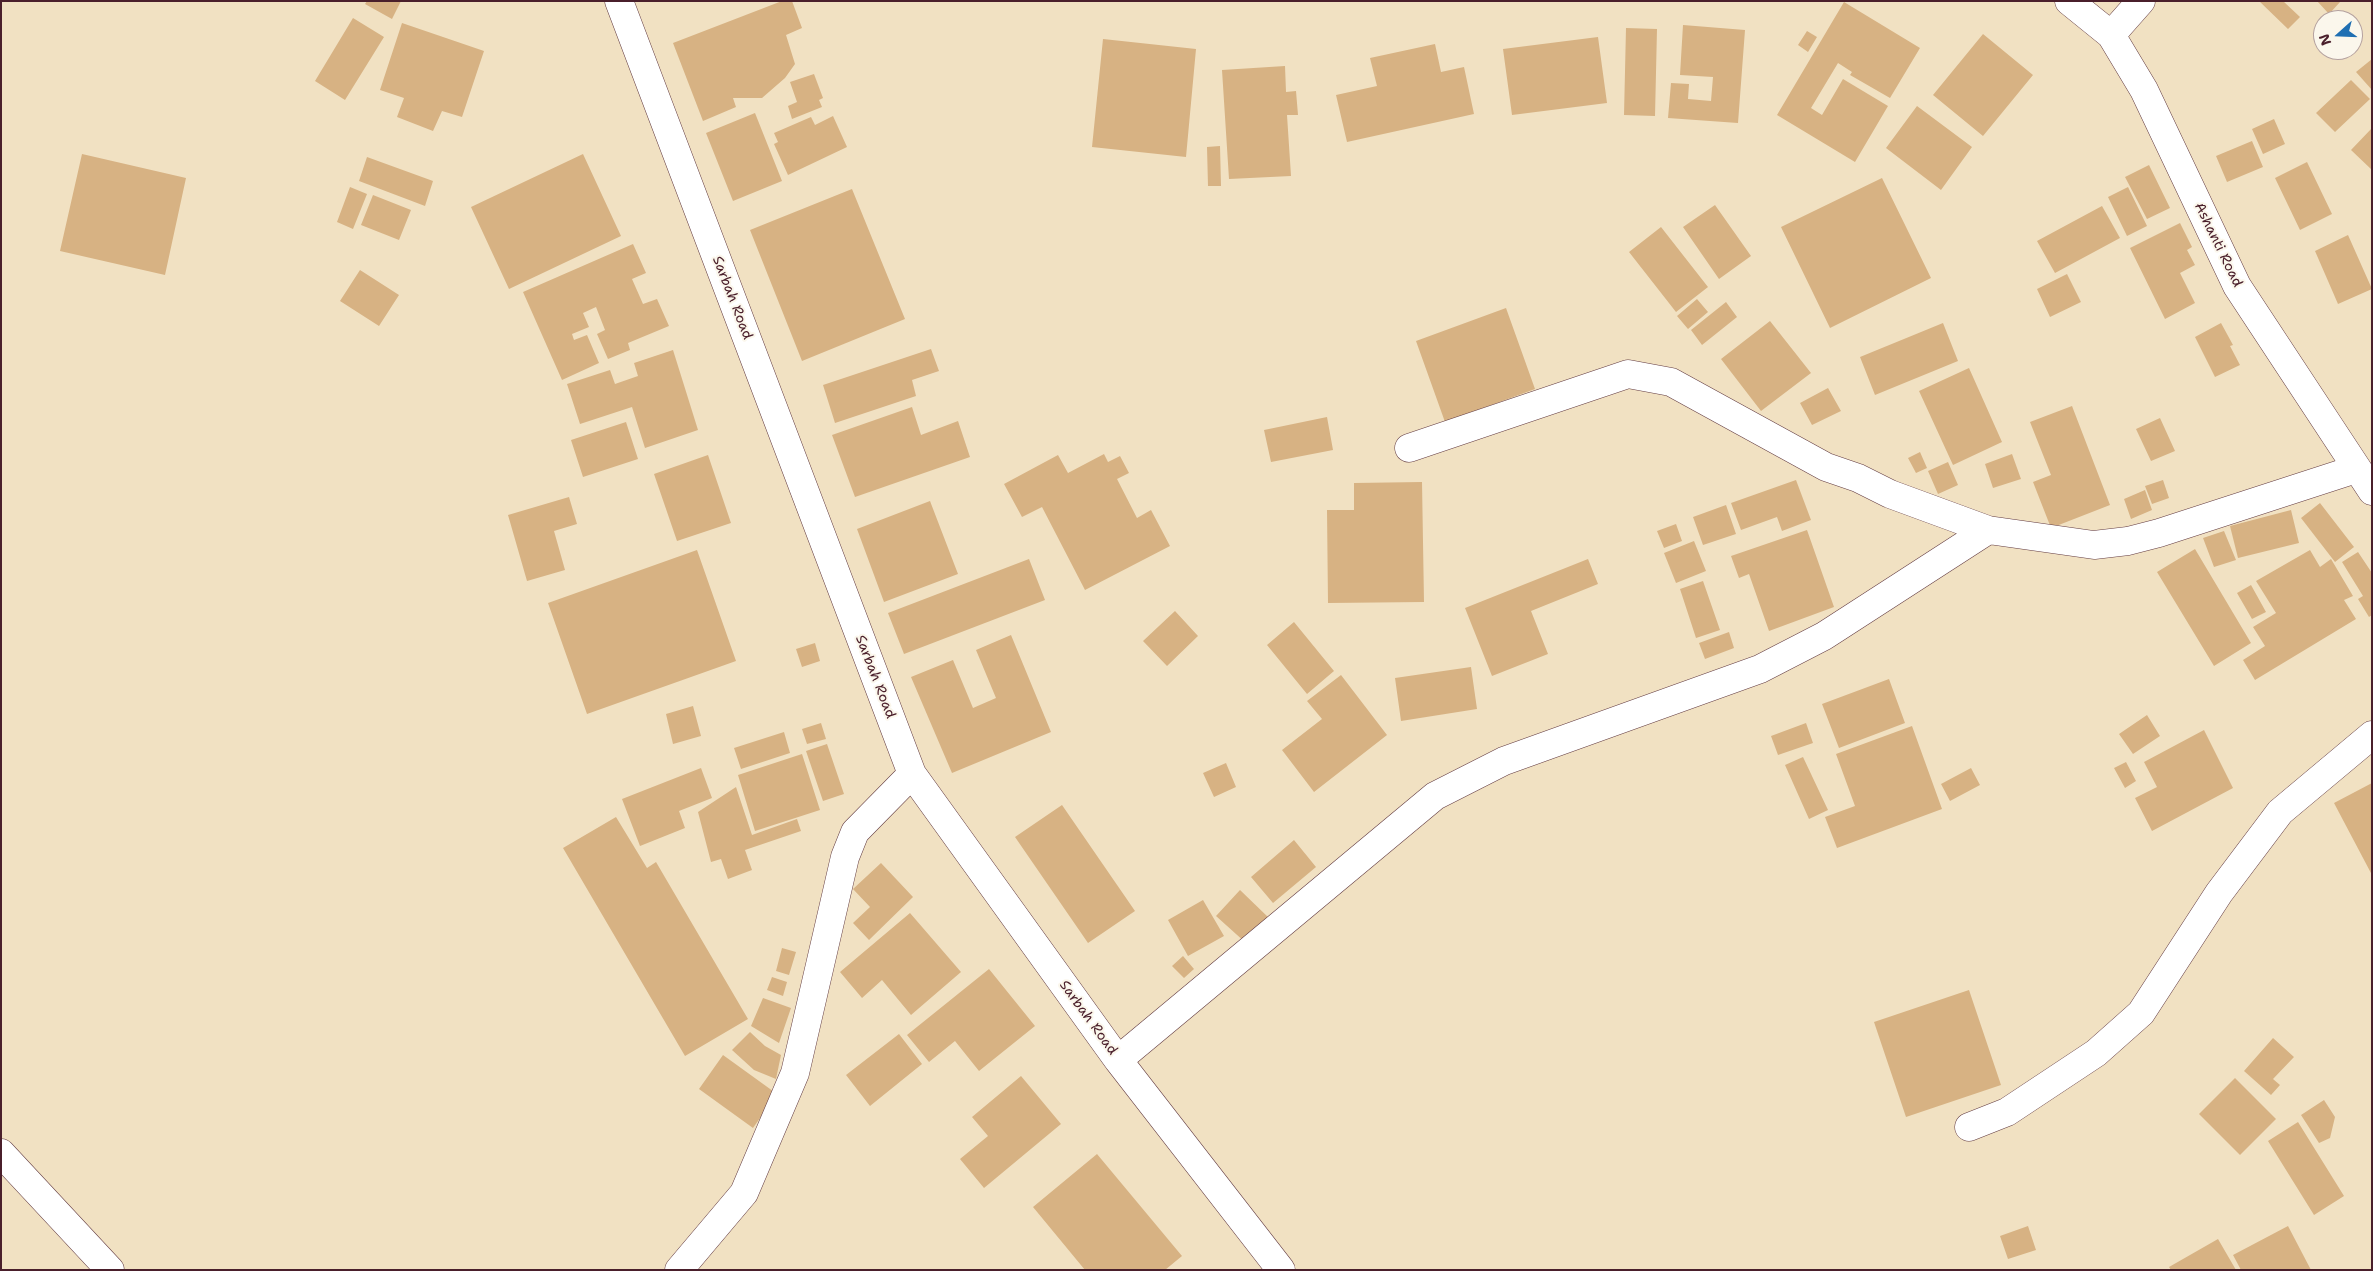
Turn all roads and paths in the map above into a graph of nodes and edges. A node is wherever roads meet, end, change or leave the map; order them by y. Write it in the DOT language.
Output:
graph roads {
  1 [pos="609,1"];
  2 [pos="619,1"];
  3 [pos="2069,1"];
  4 [pos="2141,1"];
  5 [pos="630,27"];
  6 [pos="2111,35"];
  7 [pos="1410,448"];
  8 [pos="2356,469"];
  9 [pos="2372,491"];
  10 [pos="1988,530"];
  11 [pos="2372,735"];
  12 [pos="912,774"];
  13 [pos="1118,1060"];
  14 [pos="1969,1127"];
  15 [pos="1,1153"];
  16 [pos="110,1270"];
  17 [pos="679,1270"];
  18 [pos="1281,1270"];
  1 -- 5 [label="street"];
  2 -- 5 [label="street, Sarbah Road"];
  3 -- 6 [label="street, Ashanti Road"];
  4 -- 6 [label="street"];
  5 -- 12 [label="street, Sarbah Road"];
  6 -- 8 [label="street, Ashanti Road"];
  7 -- 10 [label="street"];
  8 -- 9 [label="street, Ashanti Road"];
  8 -- 10 [label="street"];
  10 -- 13 [label="street"];
  11 -- 14 [label="street"];
  12 -- 13 [label="street, Sarbah Road"];
  12 -- 17 [label="street"];
  13 -- 18 [label="street, Sarbah Road"];
  15 -- 16 [label="street"];
}
